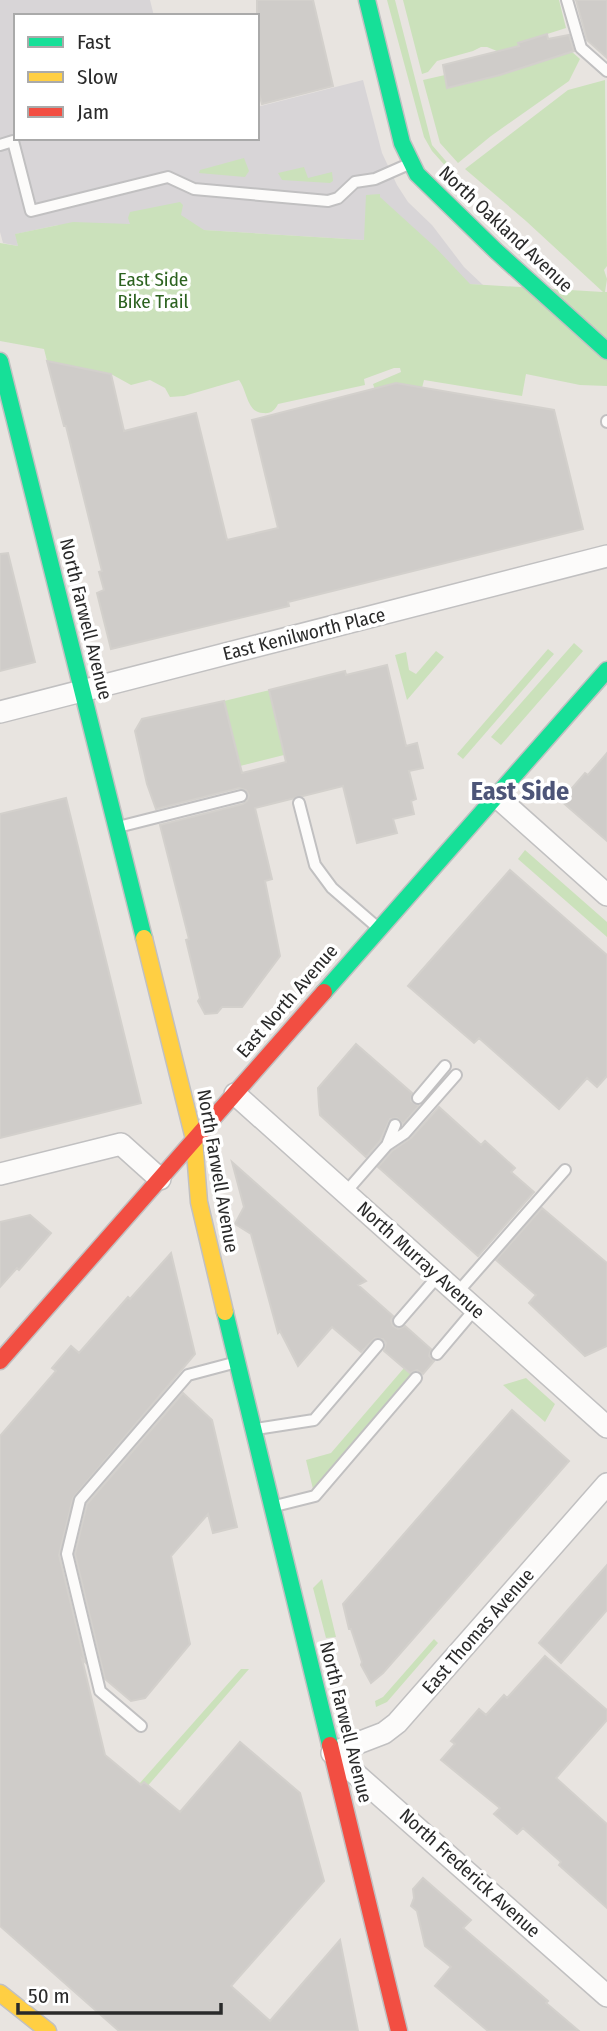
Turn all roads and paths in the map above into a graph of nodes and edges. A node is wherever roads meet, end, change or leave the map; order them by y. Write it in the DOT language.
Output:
graph roads {
  1 [pos="367,0"];
  2 [pos="567,0"];
  3 [pos="607,71"];
  4 [pos="0,145"];
  5 [pos="411,163"];
  6 [pos="607,351"];
  7 [pos="0,361"];
  8 [pos="607,556"];
  9 [pos="607,670"];
  10 [pos="82,691"];
  11 [pos="0,712"];
  12 [pos="241,796"];
  13 [pos="495,796"];
  14 [pos="299,803"];
  15 [pos="116,827"];
  16 [pos="607,895"];
  17 [pos="379,929"];
  18 [pos="445,1066"];
  19 [pos="456,1075"];
  20 [pos="235,1094"];
  21 [pos="418,1098"];
  22 [pos="395,1125"];
  23 [pos="194,1139"];
  24 [pos="387,1145"];
  25 [pos="565,1170"];
  26 [pos="0,1174"];
  27 [pos="160,1179"];
  28 [pos="345,1193"];
  29 [pos="438,1276"];
  30 [pos="457,1293"];
  31 [pos="475,1309"];
  32 [pos="399,1321"];
  33 [pos="378,1346"];
  34 [pos="436,1354"];
  35 [pos="0,1361"];
  36 [pos="237,1362"];
  37 [pos="416,1378"];
  38 [pos="607,1427"];
  39 [pos="254,1429"];
  40 [pos="607,1484"];
  41 [pos="272,1506"];
  42 [pos="141,1726"];
  43 [pos="332,1753"];
  44 [pos="0,1993"];
  45 [pos="607,1996"];
  46 [pos="48,2031"];
  47 [pos="399,2031"];
  1 -- 5 [label="main road, North Oakland Avenue"];
  2 -- 3 [label="lane"];
  4 -- 5 [label="lane"];
  5 -- 6 [label="main road, North Oakland Avenue"];
  7 -- 10 [label="main road, North Farwell Avenue"];
  8 -- 10 [label="street, East Kenilworth Place"];
  9 -- 13 [label="main road, East North Avenue"];
  10 -- 11 [label="street, East Kenilworth Place"];
  10 -- 15 [label="main road, North Farwell Avenue"];
  12 -- 15 [label="lane"];
  13 -- 16 [label="street"];
  13 -- 17 [label="main road, East North Avenue"];
  14 -- 17 [label="lane"];
  15 -- 23 [label="main road, North Farwell Avenue"];
  17 -- 20 [label="main road, East North Avenue"];
  18 -- 21 [label="lane"];
  19 -- 24 [label="lane"];
  20 -- 23 [label="main road, East North Avenue"];
  20 -- 28 [label="street, North Murray Avenue"];
  22 -- 24 [label="lane"];
  23 -- 27 [label="main road, East North Avenue"];
  23 -- 36 [label="main road, North Farwell Avenue"];
  24 -- 28 [label="lane"];
  25 -- 30 [label="lane"];
  26 -- 27 [label="street"];
  27 -- 35 [label="main road, East North Avenue"];
  28 -- 29 [label="street, North Murray Avenue"];
  29 -- 30 [label="street, North Murray Avenue"];
  29 -- 32 [label="lane"];
  30 -- 31 [label="street, North Murray Avenue"];
  31 -- 34 [label="lane"];
  31 -- 38 [label="street, North Murray Avenue"];
  33 -- 39 [label="lane"];
  36 -- 39 [label="main road, North Farwell Avenue"];
  36 -- 42 [label="lane"];
  37 -- 41 [label="lane"];
  39 -- 41 [label="main road, North Farwell Avenue"];
  40 -- 43 [label="street, East Thomas Avenue"];
  41 -- 43 [label="main road, North Farwell Avenue"];
  43 -- 45 [label="street, North Frederick Avenue"];
  43 -- 47 [label="main road, North Farwell Avenue"];
  44 -- 46 [label="main road"];
}
